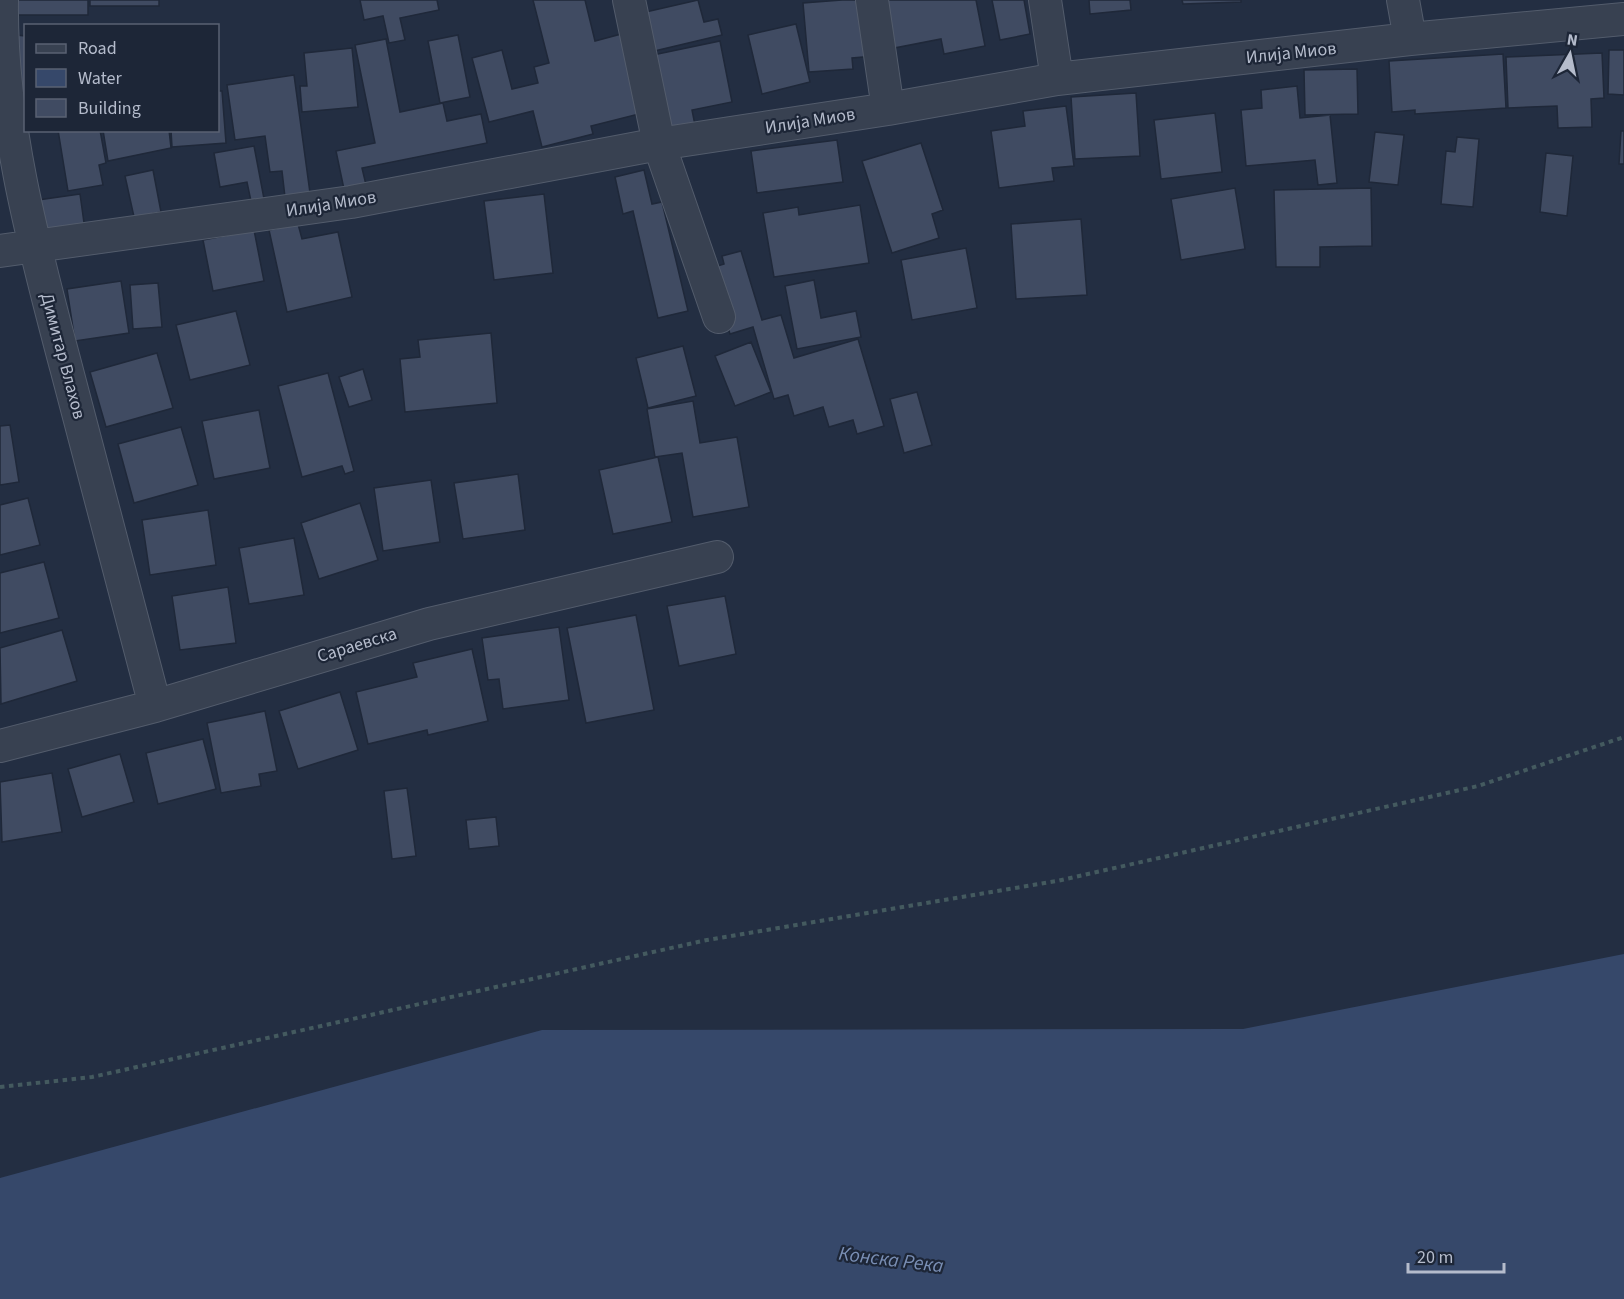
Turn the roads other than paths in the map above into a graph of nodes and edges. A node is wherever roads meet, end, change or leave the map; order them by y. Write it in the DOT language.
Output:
graph roads {
  1 [pos="629,0"];
  2 [pos="872,0"];
  3 [pos="1045,0"];
  4 [pos="1403,0"];
  5 [pos="1551,13"];
  6 [pos="1,16"];
  7 [pos="1624,19"];
  8 [pos="1410,39"];
  9 [pos="1057,79"];
  10 [pos="888,109"];
  11 [pos="659,144"];
  12 [pos="34,248"];
  13 [pos="0,251"];
  14 [pos="719,317"];
  15 [pos="717,557"];
  16 [pos="155,706"];
  17 [pos="0,746"];
  1 -- 11 [label="street"];
  2 -- 10 [label="street"];
  3 -- 9 [label="street"];
  4 -- 8 [label="street"];
  5 -- 7 [label="street, Илија Миов"];
  5 -- 8 [label="street, Илија Миов"];
  6 -- 12 [label="street, Димитар Влахов"];
  8 -- 9 [label="street, Илија Миов"];
  9 -- 10 [label="street, Илија Миов"];
  10 -- 11 [label="street, Илија Миов"];
  11 -- 12 [label="street, Илија Миов"];
  11 -- 14 [label="street"];
  12 -- 13 [label="street, Илија Миов"];
  12 -- 16 [label="street, Димитар Влахов"];
  15 -- 16 [label="street, Сараевска"];
  16 -- 17 [label="street, Сараевска"];
}
